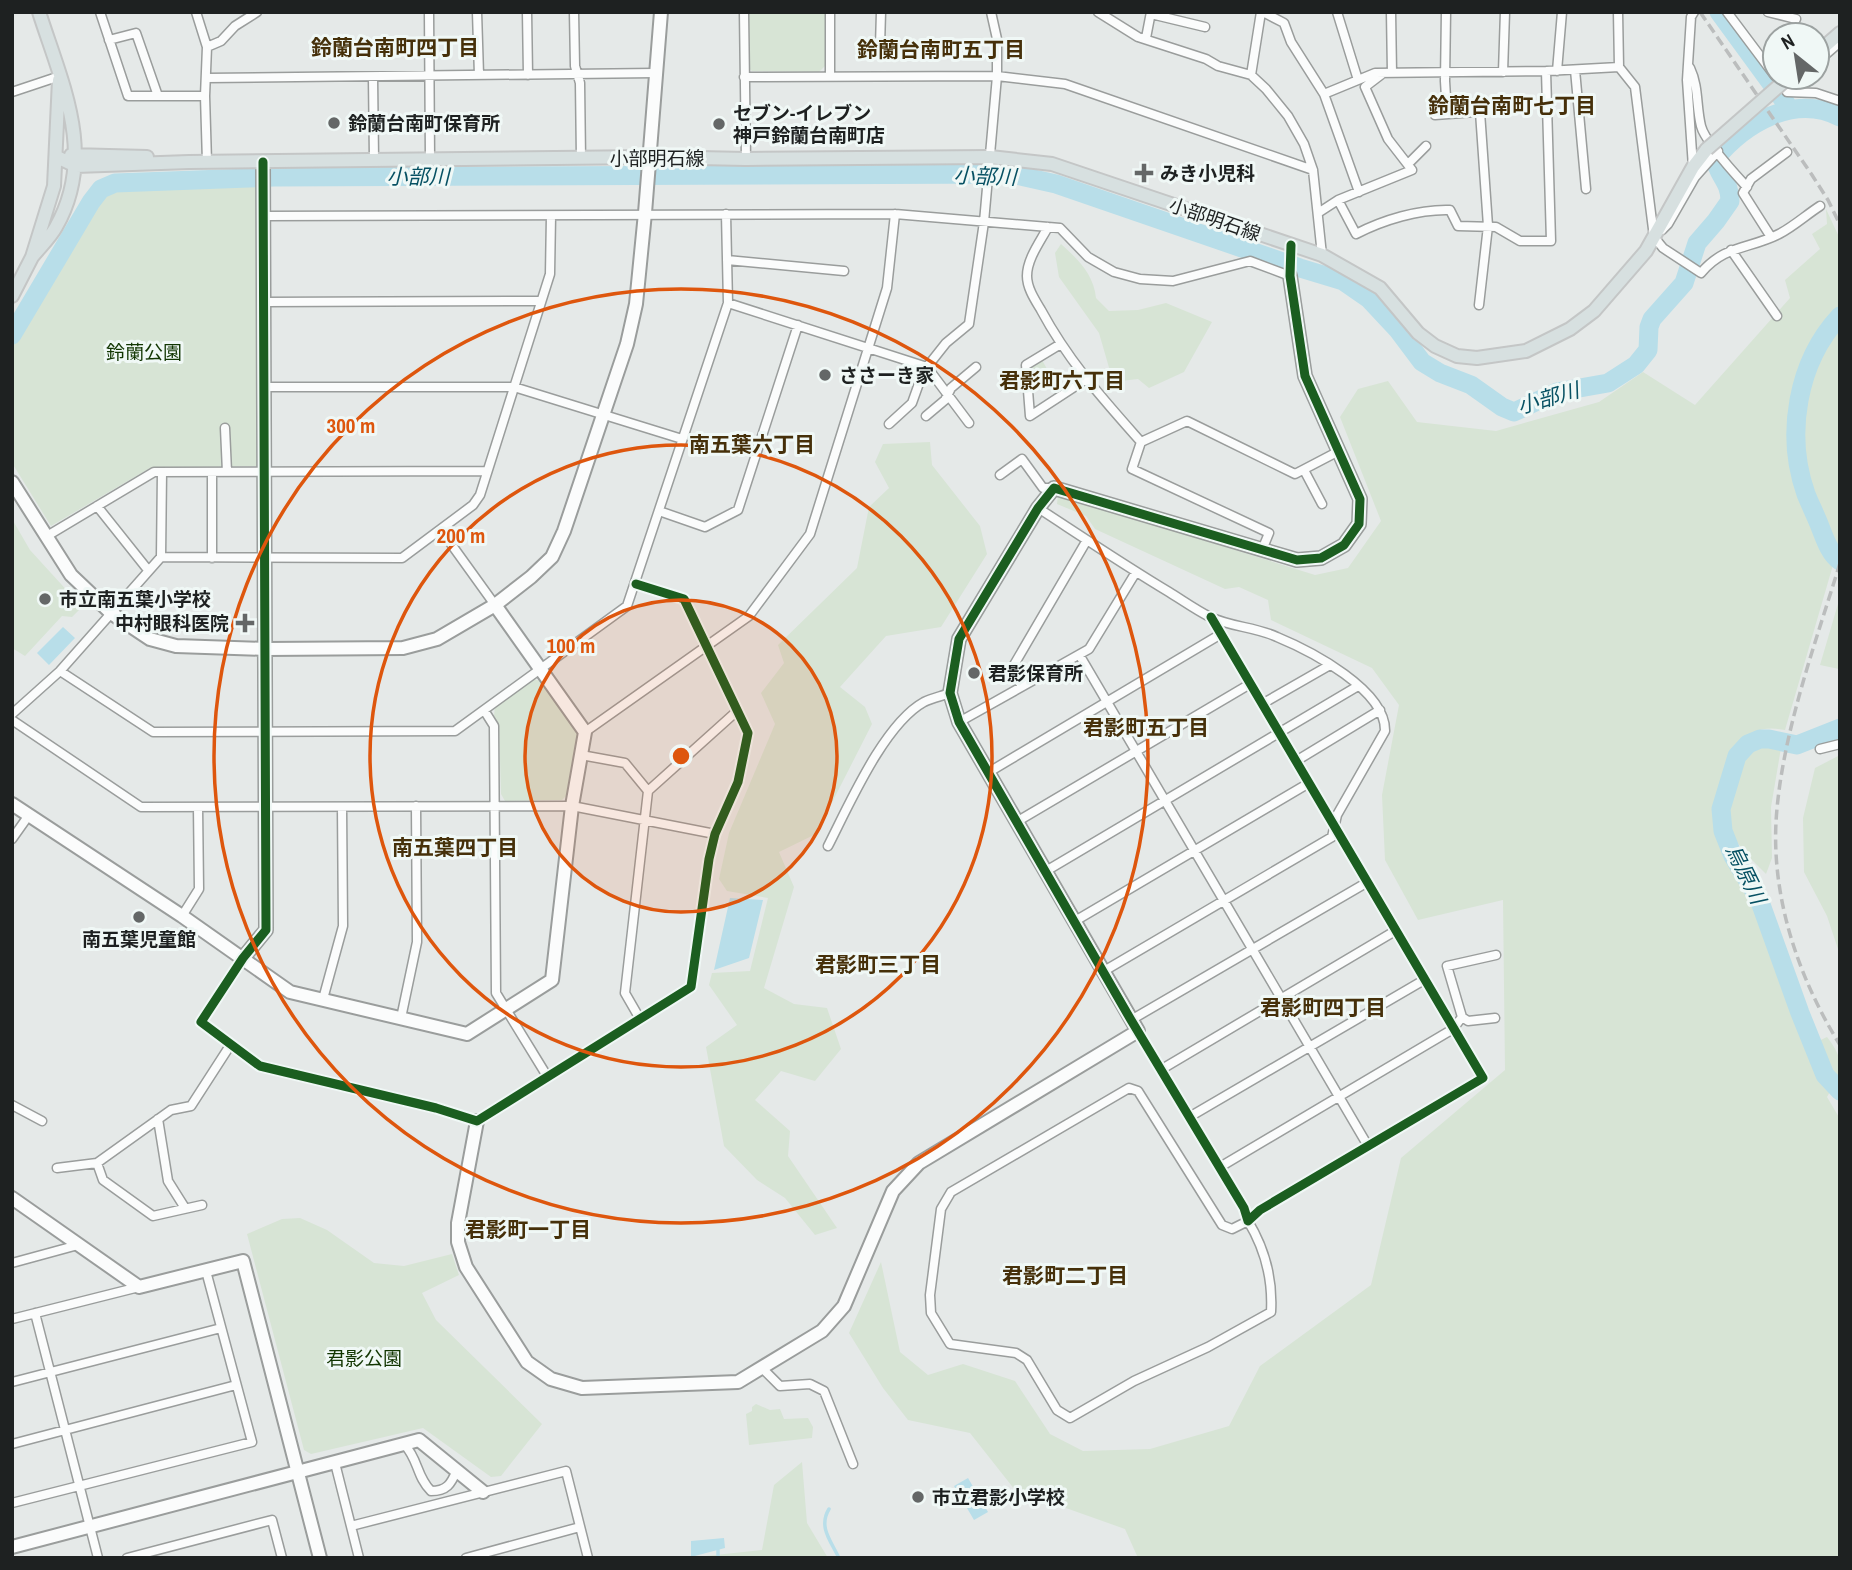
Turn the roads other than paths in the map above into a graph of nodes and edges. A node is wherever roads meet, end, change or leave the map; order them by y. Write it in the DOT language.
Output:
graph roads {
  1 [pos="40,12"];
  2 [pos="100,12"];
  3 [pos="196,12"];
  4 [pos="257,12"];
  5 [pos="429,12"];
  6 [pos="477,12"];
  7 [pos="527,12"];
  8 [pos="574,12"];
  9 [pos="661,12"];
  10 [pos="744,12"];
  11 [pos="830,12"];
  12 [pos="880,12"];
  13 [pos="991,12"];
  14 [pos="1098,12"];
  15 [pos="1262,12"];
  16 [pos="1338,12"];
  17 [pos="1391,12"];
  18 [pos="1446,12"];
  19 [pos="1505,12"];
  20 [pos="1562,12"];
  21 [pos="1618,12"];
  22 [pos="1694,12"];
  23 [pos="1727,12"];
  24 [pos="1770,12"];
  25 [pos="1151,13"];
  26 [pos="1796,19"];
  27 [pos="1205,27"];
  28 [pos="1146,38"];
  29 [pos="109,40"];
  30 [pos="880,46"];
  31 [pos="207,47"];
  32 [pos="1761,57"];
  33 [pos="1688,65"];
  34 [pos="1619,67"];
  35 [pos="1575,70"];
  36 [pos="1546,71"];
  37 [pos="1557,71"];
  38 [pos="1446,72"];
  39 [pos="1503,72"];
  40 [pos="1392,73"];
  41 [pos="655,74"];
  42 [pos="1382,74"];
  43 [pos="479,75"];
  44 [pos="528,75"];
  45 [pos="578,75"];
  46 [pos="1251,75"];
  47 [pos="60,76"];
  48 [pos="430,76"];
  49 [pos="830,76"];
  50 [pos="997,76"];
  51 [pos="373,77"];
  52 [pos="744,77"];
  53 [pos="207,78"];
  54 [pos="1358,80"];
  55 [pos="1778,91"];
  56 [pos="1787,91"];
  57 [pos="12,92"];
  58 [pos="1324,94"];
  59 [pos="159,96"];
  60 [pos="205,96"];
  61 [pos="1840,102"];
  62 [pos="1447,114"];
  63 [pos="1435,115"];
  64 [pos="1426,146"];
  65 [pos="1787,152"];
  66 [pos="1712,153"];
  67 [pos="57,157"];
  68 [pos="581,159"];
  69 [pos="746,159"];
  70 [pos="76,160"];
  71 [pos="374,160"];
  72 [pos="430,160"];
  73 [pos="207,162"];
  74 [pos="989,162"];
  75 [pos="648,163"];
  76 [pos="1408,164"];
  77 [pos="263,165"];
  78 [pos="1693,167"];
  79 [pos="1313,170"];
  80 [pos="1746,187"];
  81 [pos="1586,188"];
  82 [pos="1359,192"];
  83 [pos="1338,200"];
  84 [pos="1819,205"];
  85 [pos="645,213"];
  86 [pos="1318,213"];
  87 [pos="895,214"];
  88 [pos="726,215"];
  89 [pos="264,216"];
  90 [pos="551,216"];
  91 [pos="984,222"];
  92 [pos="1488,226"];
  93 [pos="1048,227"];
  94 [pos="1654,237"];
  95 [pos="1772,237"];
  96 [pos="1731,250"];
  97 [pos="1291,251"];
  98 [pos="1322,255"];
  99 [pos="32,257"];
  100 [pos="727,260"];
  101 [pos="844,271"];
  102 [pos="1290,276"];
  103 [pos="12,296"];
  104 [pos="541,301"];
  105 [pos="264,302"];
  106 [pos="727,303"];
  107 [pos="1479,305"];
  108 [pos="1777,316"];
  109 [pos="798,325"];
  110 [pos="1059,345"];
  111 [pos="868,347"];
  112 [pos="927,367"];
  113 [pos="976,367"];
  114 [pos="1085,380"];
  115 [pos="265,387"];
  116 [pos="514,387"];
  117 [pos="947,394"];
  118 [pos="604,414"];
  119 [pos="926,416"];
  120 [pos="970,423"];
  121 [pos="889,424"];
  122 [pos="225,428"];
  123 [pos="682,439"];
  124 [pos="1141,442"];
  125 [pos="1339,452"];
  126 [pos="1304,470"];
  127 [pos="487,471"];
  128 [pos="162,472"];
  129 [pos="212,472"];
  130 [pos="227,472"];
  131 [pos="265,472"];
  132 [pos="1000,475"];
  133 [pos="12,482"];
  134 [pos="1054,488"];
  135 [pos="1322,504"];
  136 [pos="97,506"];
  137 [pos="1038,508"];
  138 [pos="659,511"];
  139 [pos="440,530"];
  140 [pos="47,536"];
  141 [pos="1087,540"];
  142 [pos="1262,550"];
  143 [pos="161,557"];
  144 [pos="212,558"];
  145 [pos="264,559"];
  146 [pos="148,570"];
  147 [pos="1136,572"];
  148 [pos="636,584"];
  149 [pos="495,605"];
  150 [pos="111,613"];
  151 [pos="1211,617"];
  152 [pos="1221,634"];
  153 [pos="706,646"];
  154 [pos="266,649"];
  155 [pos="1080,656"];
  156 [pos="1330,665"];
  157 [pos="540,669"];
  158 [pos="60,671"];
  159 [pos="1250,684"];
  160 [pos="1022,686"];
  161 [pos="1359,686"];
  162 [pos="950,693"];
  163 [pos="1106,702"];
  164 [pos="1262,704"];
  165 [pos="484,710"];
  166 [pos="737,710"];
  167 [pos="1380,710"];
  168 [pos="12,714"];
  169 [pos="12,720"];
  170 [pos="959,722"];
  171 [pos="265,730"];
  172 [pos="585,732"];
  173 [pos="1279,733"];
  174 [pos="1840,744"];
  175 [pos="1820,749"];
  176 [pos="1135,751"];
  177 [pos="581,755"];
  178 [pos="1296,761"];
  179 [pos="989,772"];
  180 [pos="1309,783"];
  181 [pos="648,791"];
  182 [pos="1165,800"];
  183 [pos="12,804"];
  184 [pos="266,806"];
  185 [pos="416,806"];
  186 [pos="496,806"];
  187 [pos="572,806"];
  188 [pos="198,807"];
  189 [pos="342,807"];
  190 [pos="29,815"];
  191 [pos="644,820"];
  192 [pos="1018,821"];
  193 [pos="1335,827"];
  194 [pos="715,834"];
  195 [pos="12,839"];
  196 [pos="828,846"];
  197 [pos="1194,850"];
  198 [pos="1046,871"];
  199 [pos="1366,883"];
  200 [pos="1223,901"];
  201 [pos="182,916"];
  202 [pos="1075,921"];
  203 [pos="1395,931"];
  204 [pos="1251,949"];
  205 [pos="1496,955"];
  206 [pos="243,958"];
  207 [pos="1104,971"];
  208 [pos="1424,980"];
  209 [pos="323,999"];
  210 [pos="1280,999"];
  211 [pos="507,1010"];
  212 [pos="1462,1017"];
  213 [pos="401,1018"];
  214 [pos="1495,1018"];
  215 [pos="640,1019"];
  216 [pos="1134,1026"];
  217 [pos="1453,1029"];
  218 [pos="231,1044"];
  219 [pos="1310,1048"];
  220 [pos="1161,1069"];
  221 [pos="547,1076"];
  222 [pos="1339,1097"];
  223 [pos="12,1105"];
  224 [pos="1191,1116"];
  225 [pos="158,1119"];
  226 [pos="42,1121"];
  227 [pos="477,1121"];
  228 [pos="1367,1146"];
  229 [pos="97,1163"];
  230 [pos="1220,1167"];
  231 [pos="58,1168"];
  232 [pos="15,1203"];
  233 [pos="202,1205"];
  234 [pos="185,1208"];
  235 [pos="1248,1221"];
  236 [pos="78,1245"];
  237 [pos="12,1263"];
  238 [pos="206,1271"];
  239 [pos="139,1287"];
  240 [pos="35,1313"];
  241 [pos="12,1319"];
  242 [pos="221,1328"];
  243 [pos="761,1367"];
  244 [pos="51,1372"];
  245 [pos="12,1382"];
  246 [pos="236,1385"];
  247 [pos="65,1430"];
  248 [pos="12,1444"];
  249 [pos="404,1444"];
  250 [pos="335,1463"];
  251 [pos="853,1464"];
  252 [pos="457,1470"];
  253 [pos="298,1472"];
  254 [pos="80,1486"];
  255 [pos="484,1492"];
  256 [pos="12,1503"];
  257 [pos="351,1526"];
  258 [pos="90,1527"];
  259 [pos="580,1527"];
  260 [pos="12,1547"];
  261 [pos="99,1558"];
  262 [pos="127,1558"];
  263 [pos="282,1558"];
  264 [pos="320,1558"];
  265 [pos="359,1558"];
  266 [pos="466,1558"];
  267 [pos="588,1558"];
  1 -- 47 [label="main road"];
  2 -- 29 [label="street"];
  3 -- 31 [label="street"];
  4 -- 31 [label="street"];
  5 -- 48 [label="street"];
  6 -- 43 [label="street"];
  7 -- 44 [label="street"];
  8 -- 45 [label="street"];
  9 -- 41 [label="street"];
  10 -- 52 [label="street"];
  11 -- 49 [label="street"];
  12 -- 30 [label="street"];
  13 -- 50 [label="street"];
  14 -- 28 [label="street"];
  15 -- 46 [label="street"];
  15 -- 58 [label="street"];
  16 -- 54 [label="street"];
  17 -- 40 [label="street"];
  18 -- 38 [label="street"];
  19 -- 39 [label="street"];
  20 -- 37 [label="street"];
  21 -- 34 [label="street"];
  22 -- 33 [label="street"];
  23 -- 32 [label="street"];
  24 -- 26 [label="street"];
  25 -- 27 [label="street"];
  25 -- 28 [label="street"];
  28 -- 46 [label="street"];
  29 -- 59 [label="street"];
  29 -- 59 [label="street"];
  31 -- 53 [label="street"];
  33 -- 66 [label="street"];
  33 -- 78 [label="street"];
  34 -- 35 [label="street"];
  34 -- 94 [label="street"];
  35 -- 37 [label="street"];
  35 -- 81 [label="street"];
  36 -- 37 [label="street"];
  36 -- 39 [label="street"];
  36 -- 92 [label="street"];
  38 -- 39 [label="street"];
  38 -- 40 [label="street"];
  38 -- 62 [label="street"];
  40 -- 42 [label="street"];
  41 -- 45 [label="street"];
  41 -- 75 [label="street"];
  42 -- 54 [label="street"];
  42 -- 76 [label="street"];
  43 -- 44 [label="street"];
  43 -- 48 [label="street"];
  44 -- 45 [label="street"];
  45 -- 68 [label="street"];
  46 -- 79 [label="street"];
  47 -- 57 [label="street"];
  47 -- 67 [label="main road"];
  47 -- 70 [label="main road"];
  48 -- 51 [label="street"];
  48 -- 72 [label="street"];
  49 -- 50 [label="street"];
  49 -- 52 [label="street"];
  50 -- 74 [label="street"];
  50 -- 79 [label="street"];
  51 -- 53 [label="street"];
  51 -- 71 [label="street"];
  52 -- 69 [label="street"];
  53 -- 60 [label="street"];
  54 -- 58 [label="street"];
  55 -- 66 [label="main road, 小部明石線, bridge"];
  56 -- 61 [label="street"];
  58 -- 82 [label="street"];
  59 -- 60 [label="street"];
  60 -- 73 [label="street"];
  62 -- 63 [label="street"];
  62 -- 92 [label="street"];
  64 -- 76 [label="street"];
  65 -- 80 [label="street"];
  66 -- 78 [label="main road, 小部明石線"];
  66 -- 80 [label="street"];
  66 -- 94 [label="street"];
  67 -- 70 [label="main road, 小部明石線"];
  67 -- 99 [label="main road"];
  68 -- 72 [label="main road, 小部明石線"];
  68 -- 75 [label="main road, 小部明石線"];
  69 -- 74 [label="main road, 小部明石線"];
  69 -- 75 [label="main road, 小部明石線"];
  70 -- 73 [label="main road, 小部明石線"];
  70 -- 99 [label="main road"];
  71 -- 72 [label="main road, 小部明石線"];
  71 -- 77 [label="main road, 小部明石線"];
  73 -- 77 [label="main road, 小部明石線"];
  74 -- 91 [label="street"];
  74 -- 97 [label="main road, 小部明石線"];
  75 -- 85 [label="street"];
  76 -- 82 [label="street"];
  77 -- 89 [label="street"];
  78 -- 94 [label="main road, 小部明石線"];
  79 -- 86 [label="street"];
  80 -- 95 [label="street"];
  82 -- 83 [label="street"];
  83 -- 86 [label="street"];
  83 -- 92 [label="street"];
  84 -- 95 [label="street"];
  85 -- 88 [label="street"];
  85 -- 90 [label="street"];
  85 -- 118 [label="street"];
  86 -- 98 [label="street"];
  87 -- 88 [label="street"];
  87 -- 91 [label="street"];
  87 -- 111 [label="street"];
  88 -- 100 [label="street"];
  89 -- 90 [label="street"];
  89 -- 105 [label="street"];
  90 -- 104 [label="street"];
  91 -- 93 [label="street"];
  91 -- 112 [label="street"];
  92 -- 107 [label="street"];
  93 -- 102 [label="street"];
  93 -- 110 [label="street"];
  94 -- 96 [label="street"];
  94 -- 98 [label="main road, 小部明石線"];
  95 -- 96 [label="street"];
  96 -- 108 [label="street"];
  97 -- 98 [label="main road, 小部明石線"];
  97 -- 102 [label="street"];
  99 -- 103 [label="main road"];
  100 -- 101 [label="street"];
  100 -- 106 [label="street"];
  102 -- 125 [label="street"];
  104 -- 105 [label="street"];
  104 -- 116 [label="street"];
  105 -- 115 [label="street"];
  106 -- 109 [label="street"];
  106 -- 123 [label="street"];
  109 -- 111 [label="street"];
  109 -- 138 [label="street"];
  110 -- 114 [label="street"];
  110 -- 114 [label="street"];
  111 -- 112 [label="street"];
  111 -- 153 [label="street"];
  112 -- 117 [label="street"];
  112 -- 121 [label="street"];
  113 -- 117 [label="street"];
  114 -- 124 [label="street"];
  115 -- 116 [label="street"];
  115 -- 131 [label="street"];
  116 -- 118 [label="street"];
  116 -- 127 [label="street"];
  117 -- 119 [label="street"];
  117 -- 120 [label="street"];
  118 -- 123 [label="street"];
  118 -- 149 [label="street"];
  122 -- 130 [label="street"];
  123 -- 138 [label="street"];
  124 -- 126 [label="street"];
  124 -- 142 [label="street"];
  125 -- 126 [label="street"];
  125 -- 142 [label="street"];
  126 -- 135 [label="street"];
  127 -- 131 [label="street"];
  127 -- 139 [label="street"];
  128 -- 129 [label="street"];
  128 -- 136 [label="street"];
  128 -- 143 [label="street"];
  129 -- 130 [label="street"];
  129 -- 144 [label="street"];
  130 -- 131 [label="street"];
  131 -- 145 [label="street"];
  132 -- 134 [label="street"];
  133 -- 140 [label="street"];
  134 -- 137 [label="street"];
  134 -- 142 [label="street"];
  136 -- 140 [label="street"];
  136 -- 146 [label="street"];
  137 -- 141 [label="street"];
  137 -- 162 [label="street"];
  138 -- 148 [label="street"];
  139 -- 145 [label="street"];
  139 -- 149 [label="street"];
  140 -- 150 [label="street"];
  141 -- 147 [label="street"];
  141 -- 160 [label="street"];
  143 -- 144 [label="street"];
  143 -- 146 [label="street"];
  144 -- 145 [label="street"];
  145 -- 154 [label="street"];
  146 -- 150 [label="street"];
  147 -- 151 [label="street"];
  147 -- 155 [label="street"];
  148 -- 153 [label="street"];
  148 -- 157 [label="street"];
  149 -- 154 [label="street"];
  149 -- 157 [label="street"];
  150 -- 154 [label="street"];
  150 -- 158 [label="street"];
  151 -- 152 [label="street"];
  151 -- 156 [label="street"];
  152 -- 159 [label="street"];
  152 -- 163 [label="street"];
  153 -- 166 [label="street"];
  153 -- 172 [label="street"];
  154 -- 171 [label="street"];
  155 -- 160 [label="street"];
  155 -- 163 [label="street"];
  156 -- 161 [label="street"];
  156 -- 164 [label="street"];
  157 -- 165 [label="street"];
  157 -- 172 [label="street"];
  158 -- 168 [label="street"];
  158 -- 171 [label="street"];
  159 -- 164 [label="street"];
  159 -- 176 [label="street"];
  160 -- 170 [label="street"];
  161 -- 167 [label="street"];
  161 -- 173 [label="street"];
  162 -- 170 [label="street"];
  162 -- 196 [label="street"];
  163 -- 176 [label="street"];
  163 -- 179 [label="street"];
  164 -- 173 [label="street"];
  165 -- 171 [label="street"];
  165 -- 186 [label="street"];
  166 -- 181 [label="street"];
  166 -- 194 [label="street"];
  167 -- 178 [label="street"];
  167 -- 193 [label="street"];
  169 -- 188 [label="street"];
  170 -- 179 [label="street"];
  171 -- 184 [label="street"];
  172 -- 177 [label="street"];
  173 -- 178 [label="street"];
  173 -- 182 [label="street"];
  174 -- 175 [label="street"];
  176 -- 182 [label="street"];
  176 -- 192 [label="street"];
  177 -- 181 [label="street"];
  177 -- 187 [label="street"];
  178 -- 180 [label="street"];
  179 -- 192 [label="street"];
  180 -- 193 [label="street"];
  180 -- 197 [label="street"];
  181 -- 191 [label="street"];
  182 -- 197 [label="street"];
  182 -- 198 [label="street"];
  183 -- 190 [label="street"];
  184 -- 188 [label="street"];
  184 -- 189 [label="street"];
  184 -- 206 [label="street"];
  185 -- 186 [label="street"];
  185 -- 189 [label="street"];
  185 -- 213 [label="street"];
  186 -- 187 [label="street"];
  186 -- 211 [label="street"];
  187 -- 191 [label="street"];
  187 -- 211 [label="street"];
  188 -- 201 [label="street"];
  189 -- 209 [label="street"];
  190 -- 195 [label="street"];
  190 -- 201 [label="street"];
  191 -- 194 [label="street"];
  191 -- 215 [label="street"];
  192 -- 198 [label="street"];
  193 -- 199 [label="street"];
  193 -- 200 [label="street"];
  194 -- 215 [label="street"];
  197 -- 200 [label="street"];
  197 -- 202 [label="street"];
  198 -- 202 [label="street"];
  199 -- 203 [label="street"];
  199 -- 204 [label="street"];
  200 -- 204 [label="street"];
  200 -- 207 [label="street"];
  201 -- 206 [label="street"];
  202 -- 207 [label="street"];
  203 -- 208 [label="street"];
  203 -- 210 [label="street"];
  204 -- 210 [label="street"];
  204 -- 216 [label="street"];
  205 -- 212 [label="street"];
  206 -- 209 [label="street"];
  206 -- 218 [label="street"];
  207 -- 216 [label="street"];
  208 -- 217 [label="street"];
  208 -- 219 [label="street"];
  209 -- 213 [label="street"];
  210 -- 219 [label="street"];
  210 -- 220 [label="street"];
  211 -- 213 [label="street"];
  211 -- 221 [label="street"];
  212 -- 214 [label="street"];
  212 -- 217 [label="street"];
  215 -- 221 [label="street"];
  216 -- 220 [label="street"];
  216 -- 243 [label="street"];
  217 -- 222 [label="street"];
  217 -- 228 [label="street"];
  218 -- 225 [label="street"];
  218 -- 227 [label="street"];
  219 -- 222 [label="street"];
  219 -- 224 [label="street"];
  220 -- 224 [label="street"];
  221 -- 227 [label="street"];
  222 -- 228 [label="street"];
  222 -- 230 [label="street"];
  223 -- 226 [label="street"];
  224 -- 230 [label="street"];
  225 -- 229 [label="street"];
  225 -- 234 [label="street"];
  227 -- 243 [label="street"];
  228 -- 235 [label="street"];
  229 -- 231 [label="street"];
  229 -- 234 [label="street"];
  230 -- 235 [label="street"];
  232 -- 236 [label="street"];
  233 -- 234 [label="street"];
  235 -- 235 [label="street"];
  236 -- 237 [label="street"];
  236 -- 239 [label="street"];
  238 -- 239 [label="street"];
  238 -- 242 [label="street"];
  238 -- 253 [label="street"];
  239 -- 240 [label="street"];
  240 -- 241 [label="street"];
  240 -- 244 [label="street"];
  242 -- 244 [label="street"];
  242 -- 246 [label="street"];
  243 -- 251 [label="street"];
  244 -- 245 [label="street"];
  244 -- 247 [label="street"];
  246 -- 247 [label="street"];
  246 -- 254 [label="street"];
  247 -- 248 [label="street"];
  247 -- 254 [label="street"];
  249 -- 250 [label="street"];
  249 -- 252 [label="street"];
  249 -- 252 [label="street"];
  250 -- 253 [label="street"];
  250 -- 257 [label="street"];
  252 -- 255 [label="street"];
  253 -- 258 [label="street"];
  253 -- 264 [label="street"];
  254 -- 256 [label="street"];
  254 -- 258 [label="street"];
  255 -- 257 [label="street"];
  255 -- 259 [label="street"];
  257 -- 265 [label="street"];
  258 -- 260 [label="street"];
  258 -- 261 [label="street"];
  259 -- 266 [label="street"];
  259 -- 267 [label="street"];
  262 -- 263 [label="street"];
}
